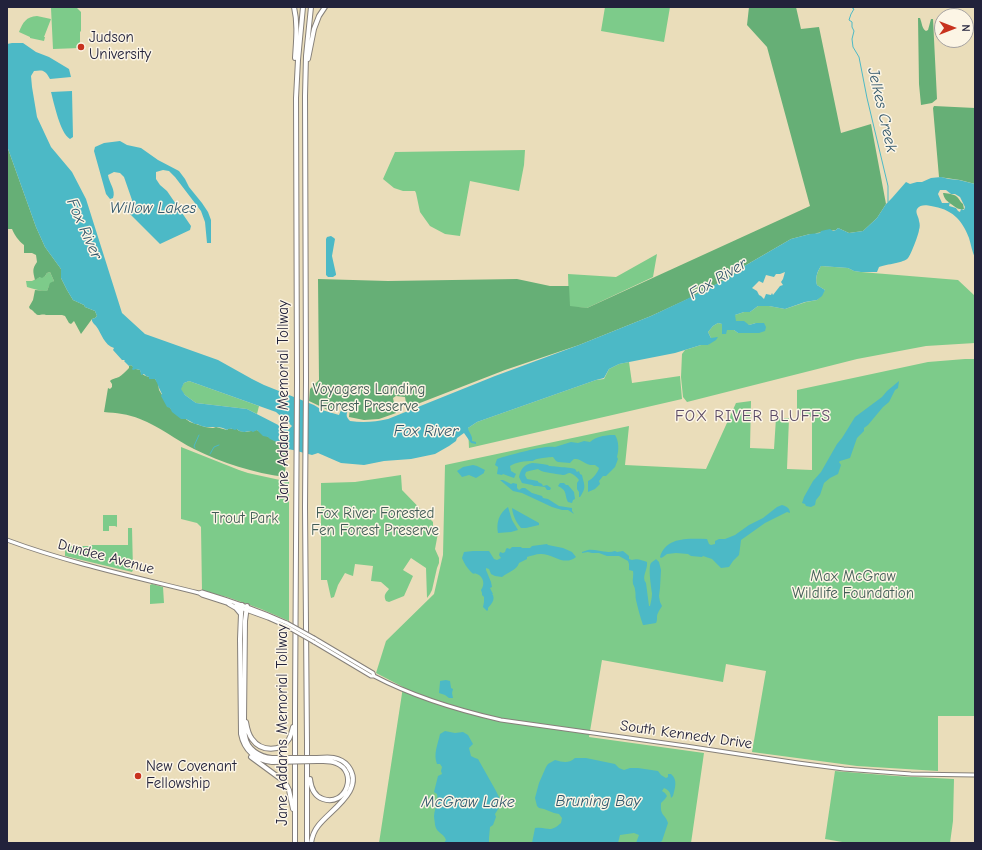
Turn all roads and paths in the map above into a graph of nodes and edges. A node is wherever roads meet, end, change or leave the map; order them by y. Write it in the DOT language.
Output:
graph roads {
  1 [pos="294,7"];
  2 [pos="303,7"];
  3 [pos="311,7"];
  4 [pos="325,7"];
  5 [pos="306,69"];
  6 [pos="296,98"];
  7 [pos="7,540"];
  8 [pos="200,593"];
  9 [pos="229,604"];
  10 [pos="244,607"];
  11 [pos="241,614"];
  12 [pos="244,687"];
  13 [pos="398,688"];
  14 [pos="295,711"];
  15 [pos="240,716"];
  16 [pos="308,744"];
  17 [pos="317,759"];
  18 [pos="272,760"];
  19 [pos="975,774"];
  20 [pos="295,843"];
  21 [pos="307,843"];
  22 [pos="311,843"];
  1 -- 6 [label="highway"];
  2 -- 6 [label="highway, Jane Addams Memorial Tollway"];
  3 -- 5 [label="highway, Jane Addams Memorial Tollway"];
  4 -- 5 [label="highway"];
  5 -- 16 [label="highway, Jane Addams Memorial Tollway"];
  6 -- 14 [label="highway, Jane Addams Memorial Tollway"];
  7 -- 8 [label="main road, Dundee Avenue"];
  8 -- 9 [label="main road, Dundee Avenue"];
  8 -- 10 [label="main road, Dundee Avenue"];
  9 -- 10 [label="main road, Dundee Avenue"];
  9 -- 11 [label="highway"];
  10 -- 11 [label="highway"];
  10 -- 12 [label="highway"];
  10 -- 13 [label="main road, Dundee Avenue, bridge"];
  11 -- 15 [label="highway"];
  12 -- 14 [label="highway"];
  12 -- 18 [label="highway"];
  13 -- 19 [label="main road, South Kennedy Drive"];
  14 -- 20 [label="highway, Jane Addams Memorial Tollway"];
  15 -- 18 [label="highway"];
  15 -- 20 [label="highway"];
  16 -- 17 [label="highway"];
  16 -- 21 [label="highway, Jane Addams Memorial Tollway"];
  17 -- 18 [label="highway, bridge"];
  17 -- 22 [label="highway"];
}
